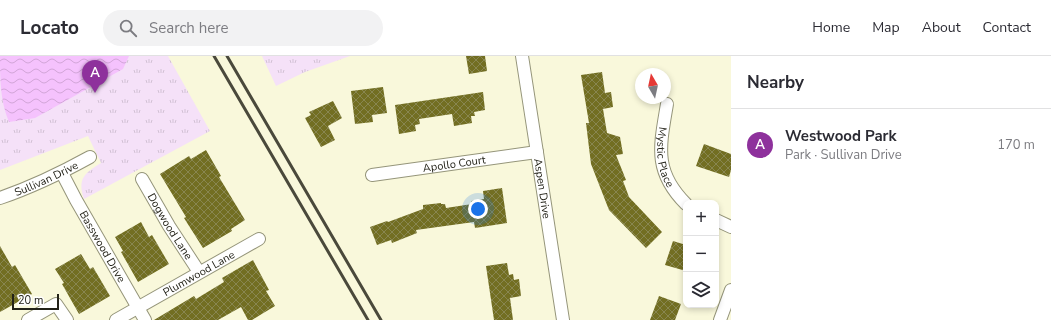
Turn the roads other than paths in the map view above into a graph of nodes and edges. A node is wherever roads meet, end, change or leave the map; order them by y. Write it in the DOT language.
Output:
graph roads {
  1 [pos="522,56"];
  2 [pos="667,104"];
  3 [pos="537,152"];
  4 [pos="90,157"];
  5 [pos="62,173"];
  6 [pos="372,175"];
  7 [pos="142,179"];
  8 [pos="0,198"];
  9 [pos="683,201"];
  10 [pos="719,221"];
  11 [pos="731,227"];
  12 [pos="258,239"];
  13 [pos="199,272"];
  14 [pos="731,290"];
  15 [pos="138,307"];
  16 [pos="28,320"];
  17 [pos="67,320"];
  18 [pos="116,320"];
  19 [pos="145,320"];
  20 [pos="563,320"];
  21 [pos="720,320"];
  1 -- 3 [label="street, Aspen Drive"];
  2 -- 9 [label="street, Mystic Place"];
  3 -- 6 [label="street, Apollo Court"];
  3 -- 20 [label="street, Aspen Drive"];
  4 -- 5 [label="street, Sullivan Drive"];
  5 -- 8 [label="street, Sullivan Drive"];
  5 -- 15 [label="street, Basswood Drive"];
  7 -- 13 [label="street, Dogwood Lane"];
  10 -- 11 [label="street"];
  12 -- 13 [label="street, Plumwood Lane"];
  13 -- 15 [label="street, Plumwood Lane"];
  14 -- 21 [label="street"];
  15 -- 18 [label="street, Plumwood Lane"];
  15 -- 19 [label="street, Basswood Drive"];
  16 -- 17 [label="street"];
}
